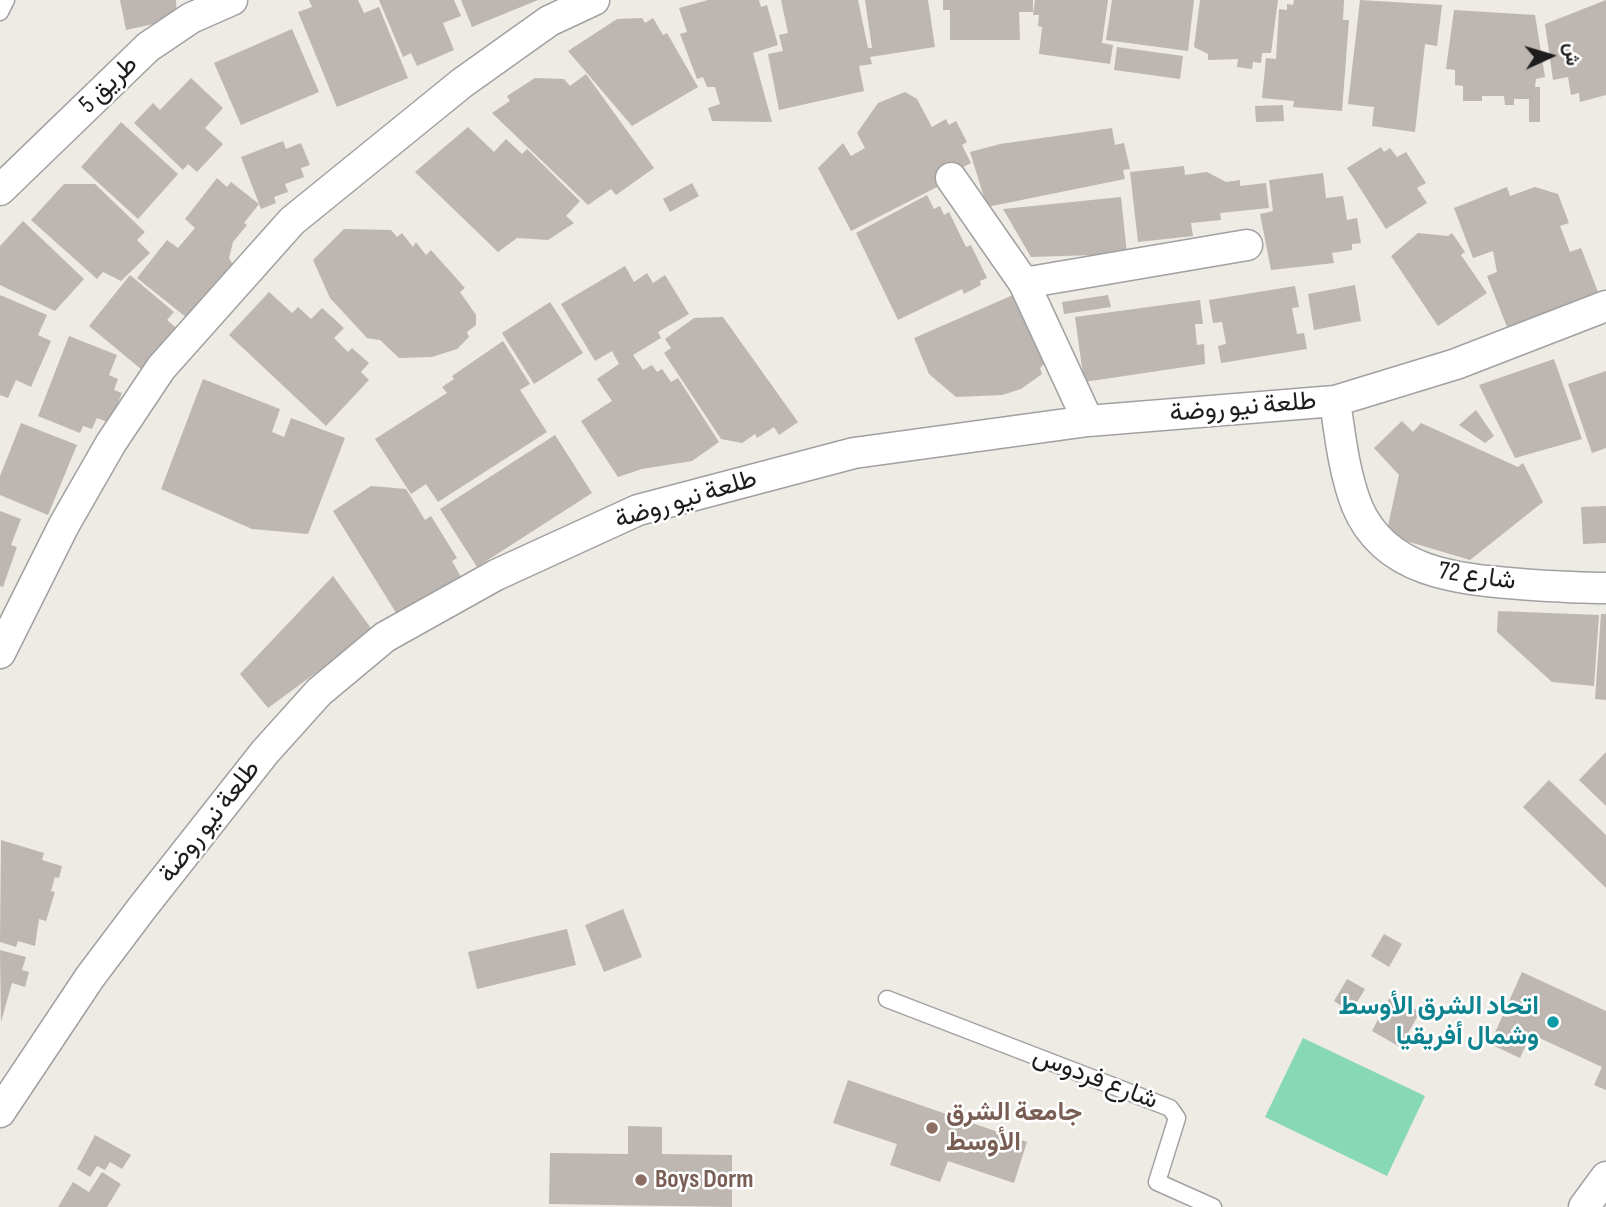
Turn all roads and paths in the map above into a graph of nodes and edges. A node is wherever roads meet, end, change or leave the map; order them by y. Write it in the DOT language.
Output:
graph roads {
  1 [pos="6,0"];
  2 [pos="232,0"];
  3 [pos="594,0"];
  4 [pos="0,12"];
  5 [pos="951,178"];
  6 [pos="0,190"];
  7 [pos="1247,245"];
  8 [pos="1024,282"];
  9 [pos="1606,306"];
  10 [pos="1335,401"];
  11 [pos="1088,421"];
  12 [pos="1606,588"];
  13 [pos="0,653"];
  14 [pos="887,999"];
  15 [pos="0,1112"];
  16 [pos="1213,1207"];
  1 -- 4 [label="lane"];
  2 -- 6 [label="street, طريق 5"];
  3 -- 13 [label="street"];
  5 -- 8 [label="street"];
  7 -- 8 [label="street"];
  8 -- 11 [label="street"];
  9 -- 10 [label="street, طلعة نيو روضة"];
  10 -- 11 [label="street, طلعة نيو روضة"];
  10 -- 12 [label="street, شارع 72"];
  11 -- 15 [label="street, طلعة نيو روضة"];
  14 -- 16 [label="lane, شارع فردوس"];
}
